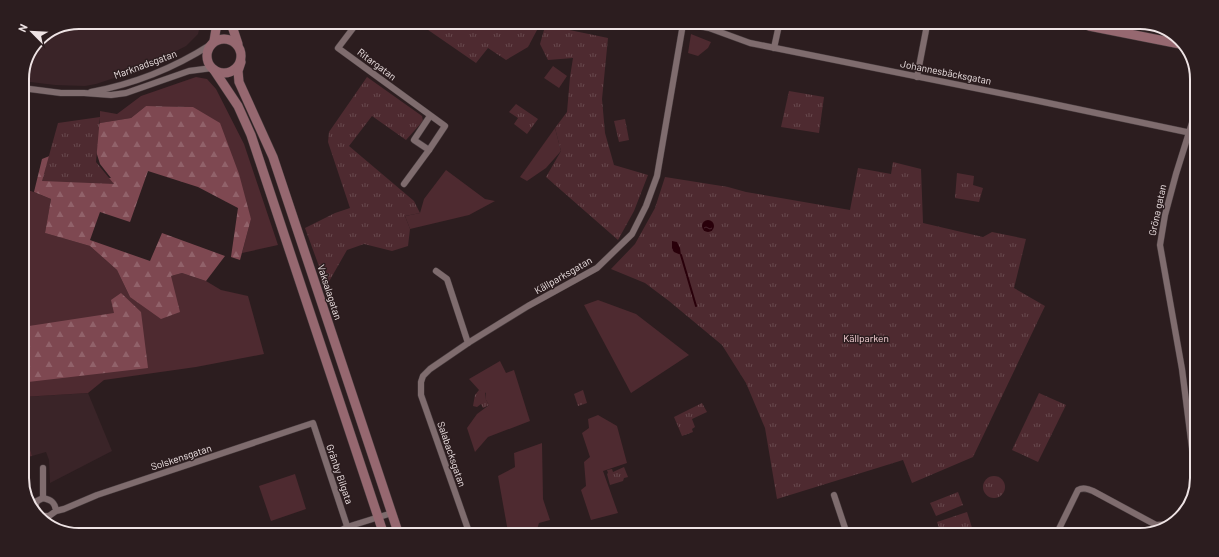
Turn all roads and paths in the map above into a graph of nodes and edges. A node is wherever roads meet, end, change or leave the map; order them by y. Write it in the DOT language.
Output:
graph roads {
  1 [pos="216,29"];
  2 [pos="233,29"];
  3 [pos="352,29"];
  4 [pos="682,29"];
  5 [pos="712,29"];
  6 [pos="778,29"];
  7 [pos="926,29"];
  8 [pos="1104,29"];
  9 [pos="212,43"];
  10 [pos="1174,43"];
  11 [pos="239,46"];
  12 [pos="774,48"];
  13 [pos="241,62"];
  14 [pos="213,69"];
  15 [pos="917,76"];
  16 [pos="29,89"];
  17 [pos="84,93"];
  18 [pos="430,116"];
  19 [pos="1190,126"];
  20 [pos="1188,132"];
  21 [pos="429,150"];
  22 [pos="404,184"];
  23 [pos="436,271"];
  24 [pos="468,343"];
  25 [pos="421,382"];
  26 [pos="313,424"];
  27 [pos="1190,432"];
  28 [pos="43,468"];
  29 [pos="834,495"];
  30 [pos="43,498"];
  31 [pos="36,504"];
  32 [pos="56,511"];
  33 [pos="392,513"];
  34 [pos="46,516"];
  35 [pos="379,518"];
  36 [pos="1156,525"];
  37 [pos="347,528"];
  38 [pos="353,528"];
  39 [pos="382,528"];
  40 [pos="397,528"];
  41 [pos="468,528"];
  42 [pos="845,528"];
  43 [pos="1059,528"];
  1 -- 9 [label="main road"];
  2 -- 11 [label="main road"];
  3 -- 18 [label="street, Ritargatan"];
  4 -- 24 [label="street, Källparksgatan"];
  5 -- 12 [label="street, Johannesbäcksgatan"];
  6 -- 12 [label="street"];
  7 -- 15 [label="street"];
  8 -- 10 [label="main road"];
  9 -- 11 [label="main road"];
  9 -- 14 [label="main road"];
  9 -- 17 [label="street, Marknadsgatan"];
  11 -- 13 [label="main road"];
  12 -- 15 [label="street, Johannesbäcksgatan"];
  13 -- 14 [label="main road"];
  13 -- 33 [label="main road, Vaksalagatan"];
  14 -- 17 [label="street, Marknadsgatan"];
  14 -- 35 [label="main road"];
  15 -- 20 [label="street, Johannesbäcksgatan"];
  16 -- 17 [label="street, Marknadsgatan"];
  18 -- 21 [label="street, Ritargatan"];
  18 -- 21 [label="street"];
  19 -- 20 [label="street, Gröna gatan"];
  20 -- 27 [label="street, Gröna gatan"];
  21 -- 22 [label="street, Ritargatan"];
  23 -- 24 [label="street"];
  24 -- 25 [label="street, Källparksgatan"];
  25 -- 41 [label="street, Salabacksgatan"];
  26 -- 32 [label="street, Solskensgatan"];
  26 -- 37 [label="street, Gränby Bilgata"];
  28 -- 30 [label="street, Solskensgatan"];
  29 -- 42 [label="street"];
  30 -- 31 [label="street, Solskensgatan"];
  30 -- 32 [label="street"];
  32 -- 34 [label="street, Solskensgatan"];
  33 -- 35 [label="street"];
  33 -- 40 [label="main road, Vaksalagatan"];
  35 -- 38 [label="street"];
  35 -- 39 [label="main road"];
  36 -- 43 [label="street"];
}
